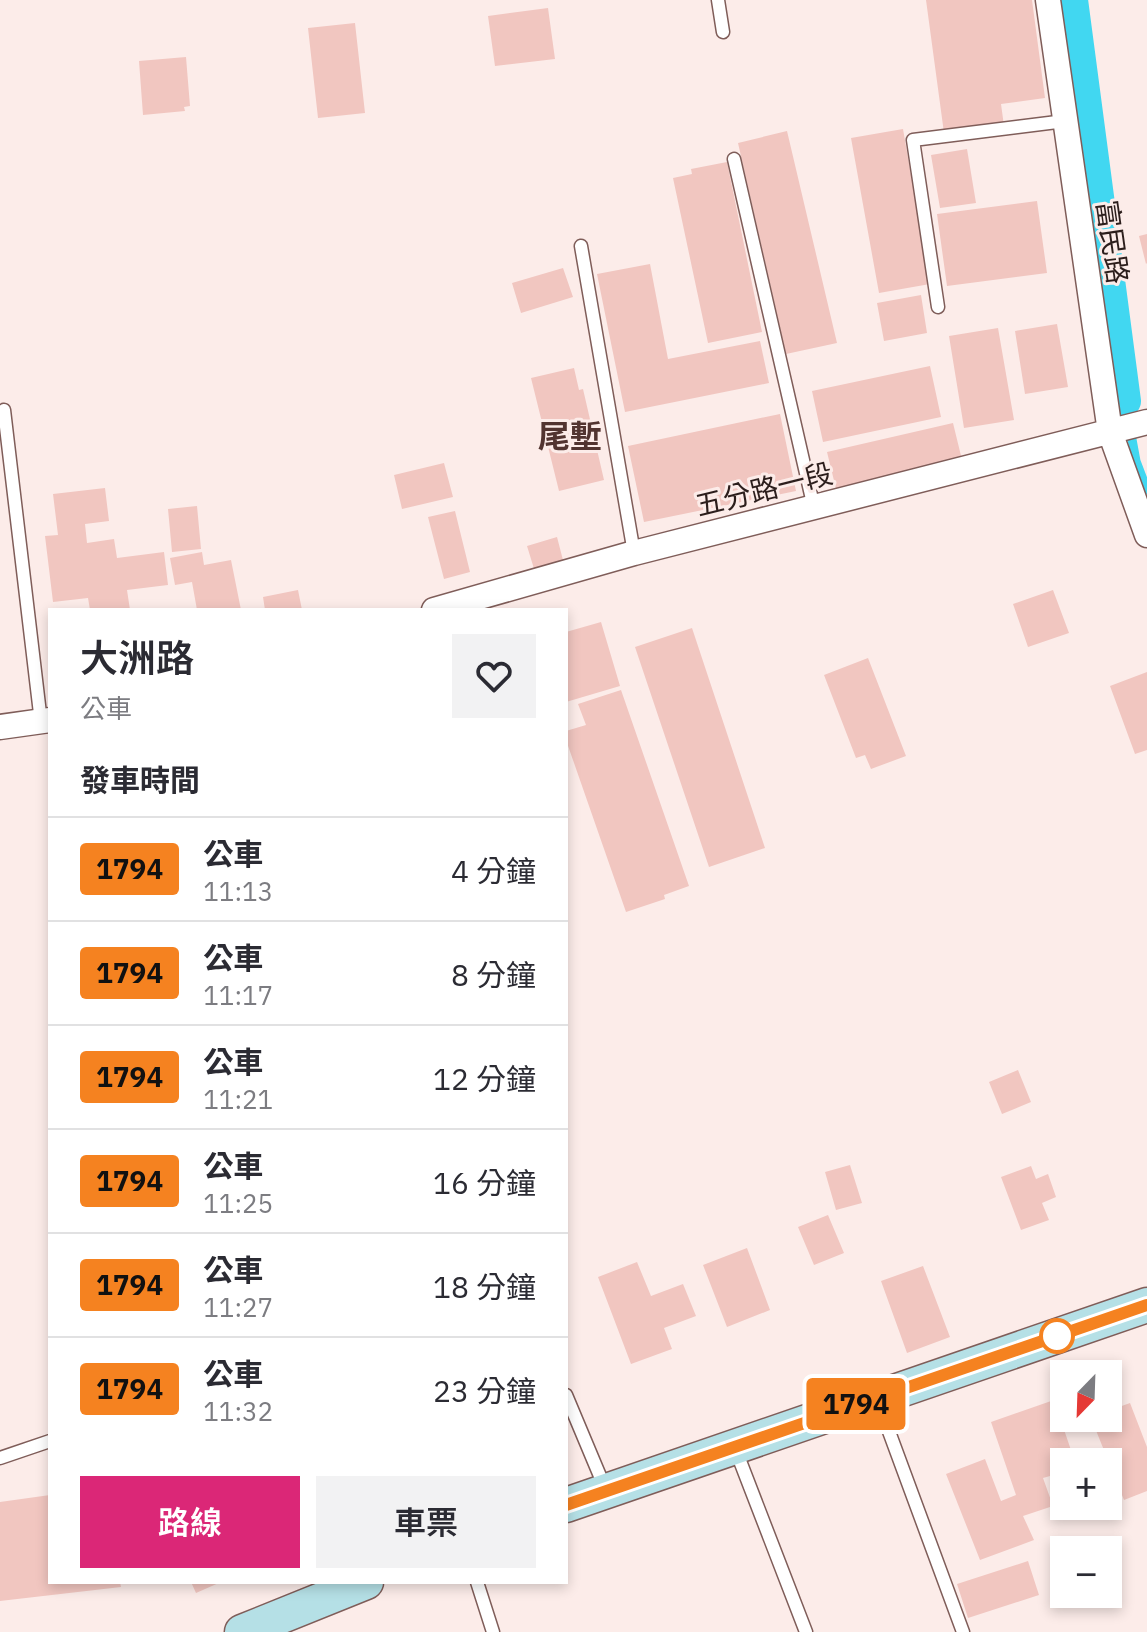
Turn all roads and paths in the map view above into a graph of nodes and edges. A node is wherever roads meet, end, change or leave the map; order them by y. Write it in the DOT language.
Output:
graph roads {
  1 [pos="718,0"];
  2 [pos="1048,0"];
  3 [pos="723,32"];
  4 [pos="1065,121"];
  5 [pos="734,159"];
  6 [pos="581,246"];
  7 [pos="938,307"];
  8 [pos="4,410"];
  9 [pos="1147,422"];
  10 [pos="1110,432"];
  11 [pos="814,508"];
  12 [pos="1147,535"];
  13 [pos="634,553"];
  14 [pos="441,608"];
  15 [pos="46,721"];
  16 [pos="0,727"];
  17 [pos="1147,1305"];
  18 [pos="877,1398"];
  19 [pos="568,1400"];
  20 [pos="48,1442"];
  21 [pos="734,1446"];
  22 [pos="0,1458"];
  23 [pos="607,1491"];
  24 [pos="568,1504"];
  25 [pos="361,1584"];
  26 [pos="478,1584"];
  27 [pos="242,1632"];
  28 [pos="493,1632"];
  29 [pos="806,1632"];
  30 [pos="963,1632"];
  1 -- 3 [label="lane"];
  2 -- 4 [label="street, 富民路"];
  4 -- 7 [label="lane"];
  4 -- 10 [label="street, 富民路"];
  5 -- 11 [label="lane"];
  6 -- 13 [label="lane"];
  8 -- 15 [label="lane"];
  9 -- 10 [label="street, 五分路一段"];
  10 -- 11 [label="street, 五分路一段"];
  10 -- 12 [label="street, 富民路"];
  11 -- 13 [label="street, 五分路一段"];
  13 -- 14 [label="street, 五分路一段"];
  15 -- 16 [label="street"];
  17 -- 18 [label="main road"];
  18 -- 21 [label="main road"];
  18 -- 30 [label="lane"];
  19 -- 23 [label="lane"];
  20 -- 22 [label="lane"];
  21 -- 23 [label="main road"];
  21 -- 29 [label="lane"];
  23 -- 24 [label="main road"];
  25 -- 27 [label="main road"];
  26 -- 28 [label="lane"];
}
